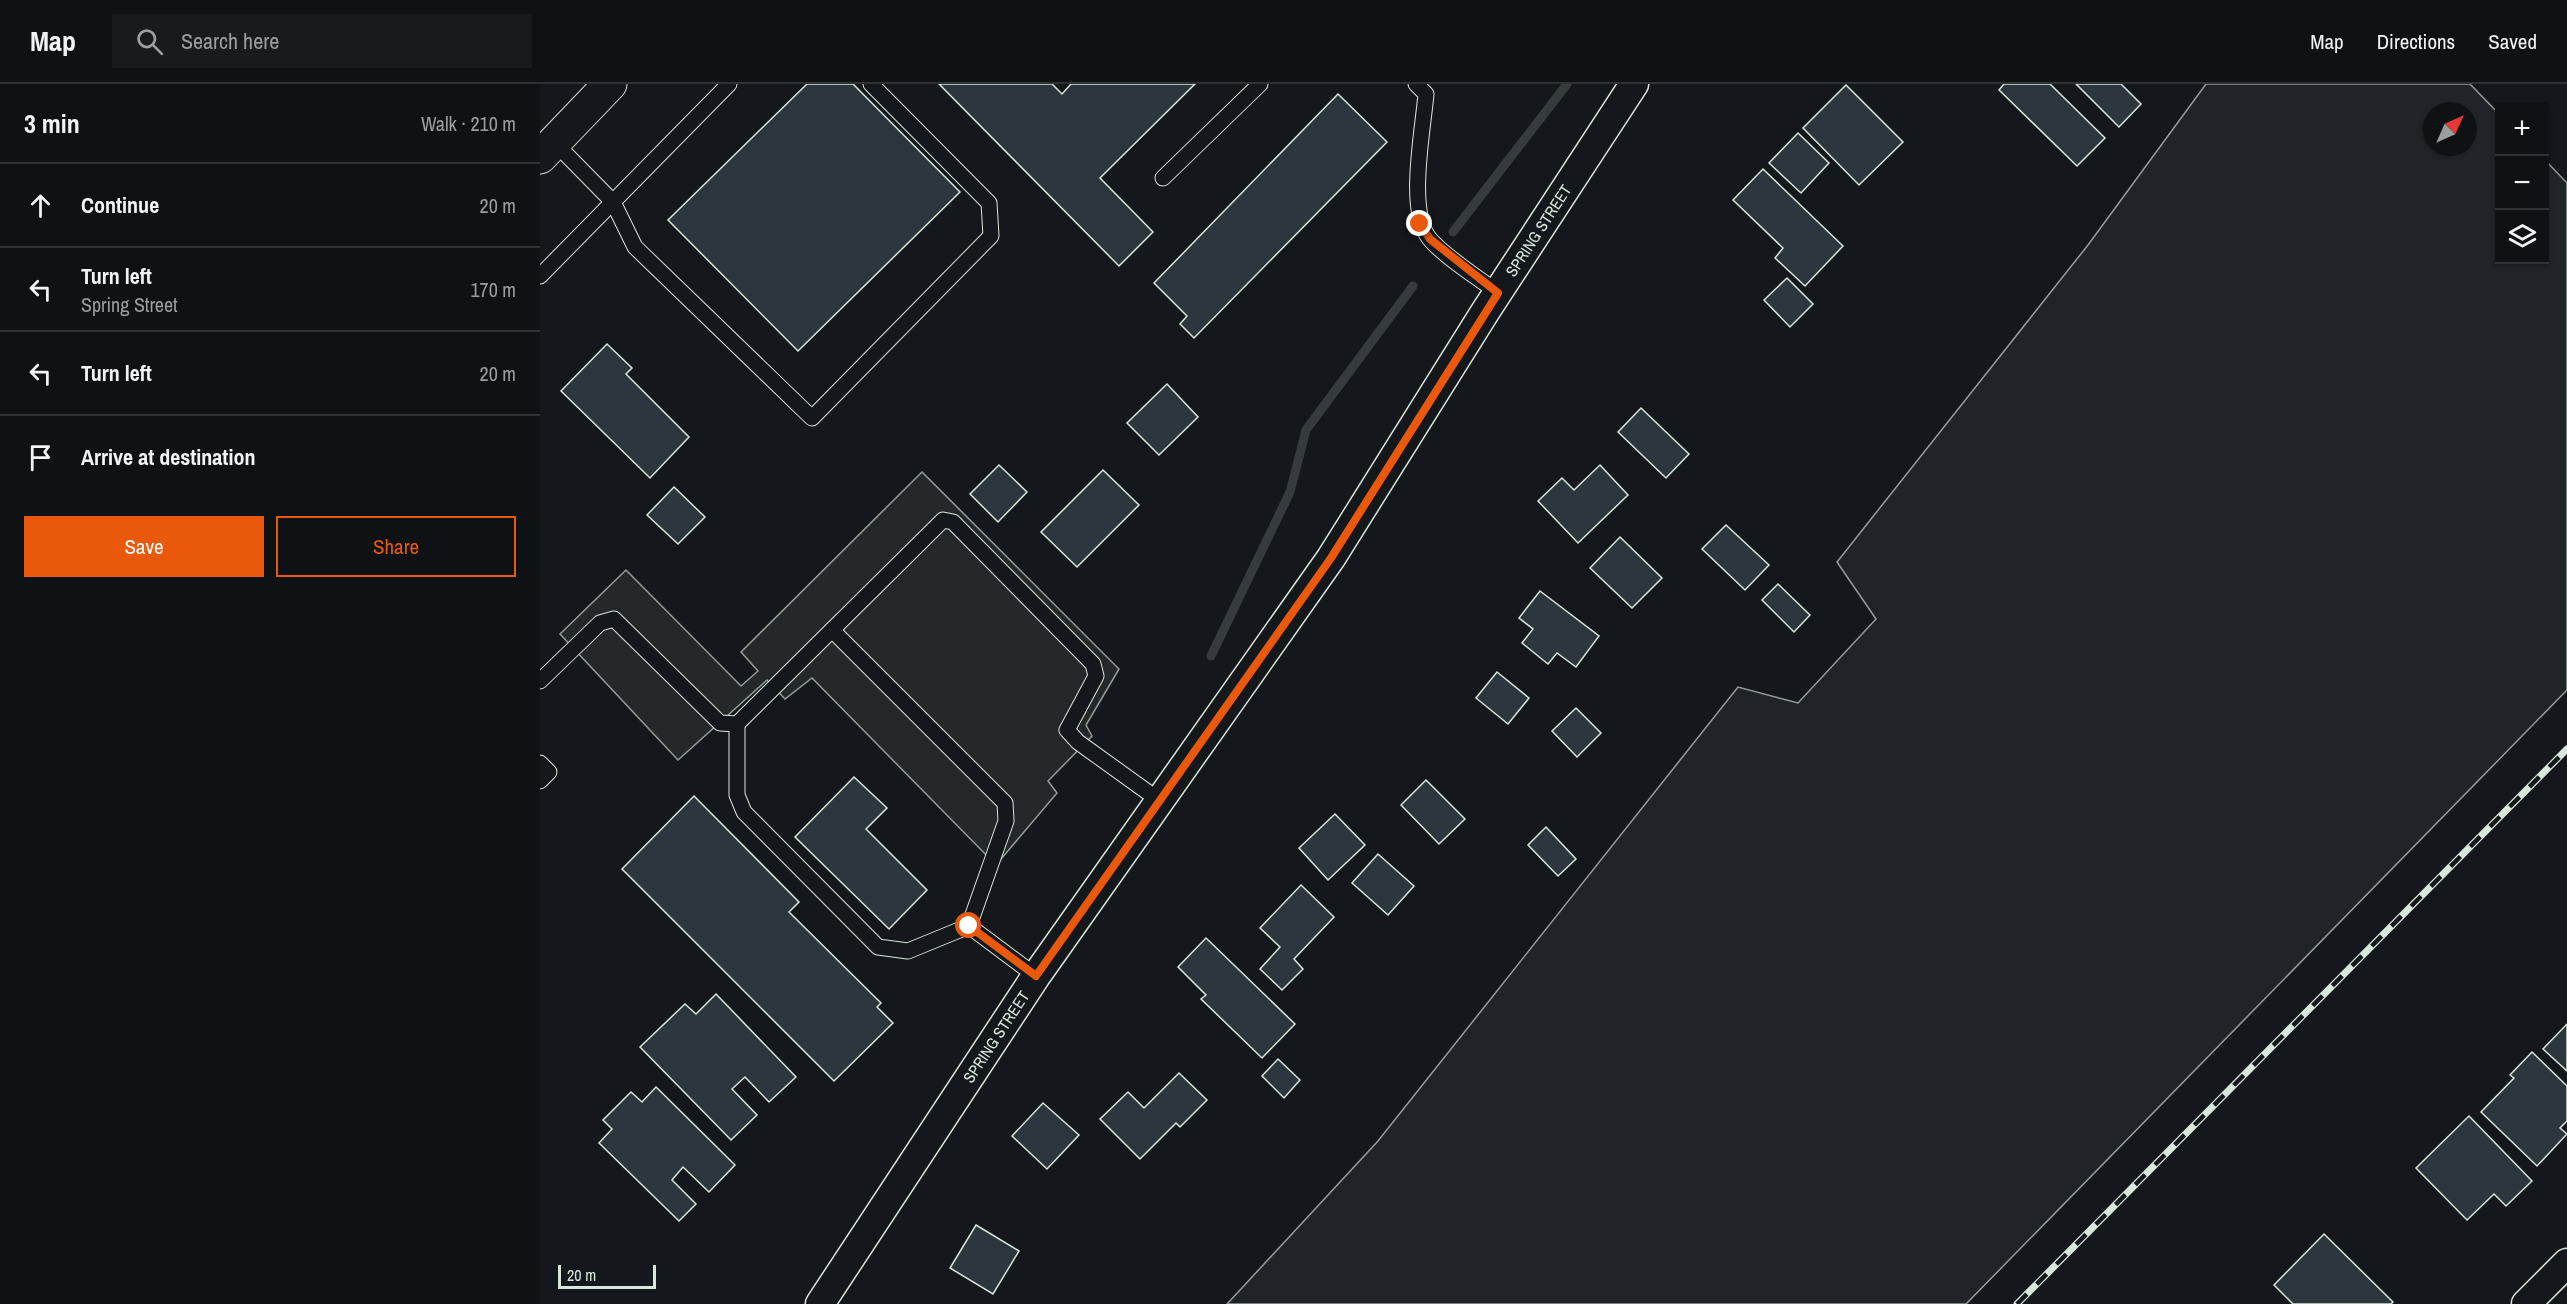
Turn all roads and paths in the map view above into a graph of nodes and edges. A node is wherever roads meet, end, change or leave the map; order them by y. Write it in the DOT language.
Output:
graph roads {
  1 [pos="610,84"];
  2 [pos="729,84"];
  3 [pos="871,84"];
  4 [pos="1260,84"];
  5 [pos="1416,84"];
  6 [pos="1634,84"];
  7 [pos="547,150"];
  8 [pos="1163,178"];
  9 [pos="613,202"];
  10 [pos="540,276"];
  11 [pos="1498,293"];
  12 [pos="832,630"];
  13 [pos="540,681"];
  14 [pos="737,724"];
  15 [pos="540,763"];
  16 [pos="540,781"];
  17 [pos="1160,801"];
  18 [pos="969,926"];
  19 [pos="1036,976"];
  20 [pos="2567,1263"];
  21 [pos="820,1304"];
  22 [pos="2526,1304"];
  1 -- 7 [label="highway"];
  2 -- 9 [label="lane"];
  3 -- 9 [label="lane"];
  4 -- 8 [label="lane"];
  5 -- 11 [label="lane"];
  6 -- 11 [label="street, SPRING STREET"];
  7 -- 9 [label="lane"];
  9 -- 10 [label="lane"];
  11 -- 17 [label="street, SPRING STREET"];
  12 -- 14 [label="lane"];
  12 -- 17 [label="lane"];
  12 -- 18 [label="lane"];
  13 -- 14 [label="lane"];
  14 -- 18 [label="lane"];
  15 -- 16 [label="lane"];
  17 -- 19 [label="street, SPRING STREET"];
  18 -- 19 [label="lane"];
  19 -- 21 [label="street, SPRING STREET"];
  20 -- 22 [label="street"];
}
